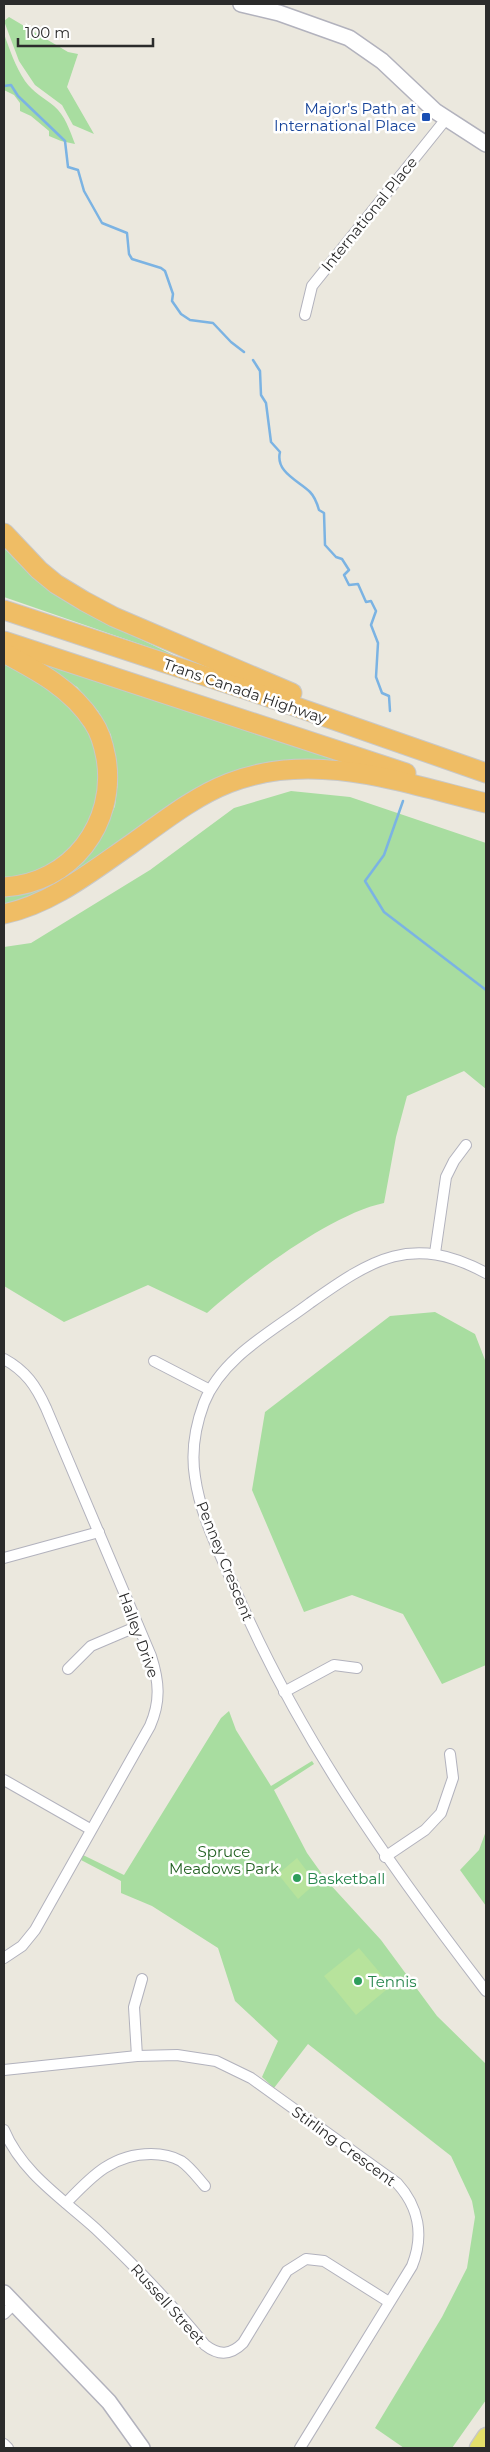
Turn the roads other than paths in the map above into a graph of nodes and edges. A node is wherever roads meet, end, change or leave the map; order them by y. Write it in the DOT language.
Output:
graph roads {
  1 [pos="241,4"];
  2 [pos="280,8"];
  3 [pos="446,119"];
  4 [pos="486,144"];
  5 [pos="305,315"];
  6 [pos="4,533"];
  7 [pos="4,610"];
  8 [pos="4,641"];
  9 [pos="4,653"];
  10 [pos="367,733"];
  11 [pos="486,773"];
  12 [pos="486,802"];
  13 [pos="4,887"];
  14 [pos="4,914"];
  15 [pos="466,1146"];
  16 [pos="435,1253"];
  17 [pos="486,1273"];
  18 [pos="4,1359"];
  19 [pos="154,1360"];
  20 [pos="210,1390"];
  21 [pos="99,1532"];
  22 [pos="4,1558"];
  23 [pos="138,1626"];
  24 [pos="68,1668"];
  25 [pos="357,1668"];
  26 [pos="284,1692"];
  27 [pos="450,1754"];
  28 [pos="4,1780"];
  29 [pos="90,1829"];
  30 [pos="385,1857"];
  31 [pos="4,1958"];
  32 [pos="142,1979"];
  33 [pos="486,1992"];
  34 [pos="138,2056"];
  35 [pos="4,2070"];
  36 [pos="4,2130"];
  37 [pos="206,2186"];
  38 [pos="66,2203"];
  39 [pos="389,2302"];
  40 [pos="7,2304"];
  41 [pos="4,2444"];
  42 [pos="8,2448"];
  43 [pos="142,2448"];
  44 [pos="301,2448"];
  1 -- 2 [label="street"];
  2 -- 3 [label="street"];
  3 -- 4 [label="street"];
  3 -- 5 [label="street, International Place"];
  6 -- 10 [label="highway"];
  7 -- 10 [label="highway, Trans Canada Highway"];
  8 -- 12 [label="highway, Trans Canada Highway"];
  9 -- 13 [label="highway"];
  10 -- 11 [label="highway, Trans Canada Highway"];
  12 -- 14 [label="highway"];
  15 -- 16 [label="street"];
  16 -- 17 [label="street, Penney Crescent"];
  16 -- 20 [label="street, Penney Crescent"];
  18 -- 21 [label="street, Halley Drive"];
  19 -- 20 [label="street"];
  20 -- 26 [label="street, Penney Crescent"];
  21 -- 22 [label="street"];
  21 -- 23 [label="street, Halley Drive"];
  23 -- 24 [label="street"];
  23 -- 29 [label="street, Halley Drive"];
  25 -- 26 [label="street"];
  26 -- 30 [label="street, Penney Crescent"];
  27 -- 30 [label="street"];
  28 -- 29 [label="street"];
  29 -- 31 [label="street, Halley Drive"];
  30 -- 33 [label="street, Penney Crescent"];
  32 -- 34 [label="street"];
  34 -- 35 [label="street, Stirling Crescent"];
  34 -- 39 [label="street, Stirling Crescent"];
  36 -- 38 [label="street, Russell Street"];
  37 -- 38 [label="street"];
  38 -- 39 [label="street, Russell Street"];
  39 -- 44 [label="street, Stirling Crescent"];
  40 -- 43 [label="street"];
  41 -- 42 [label="street"];
}
